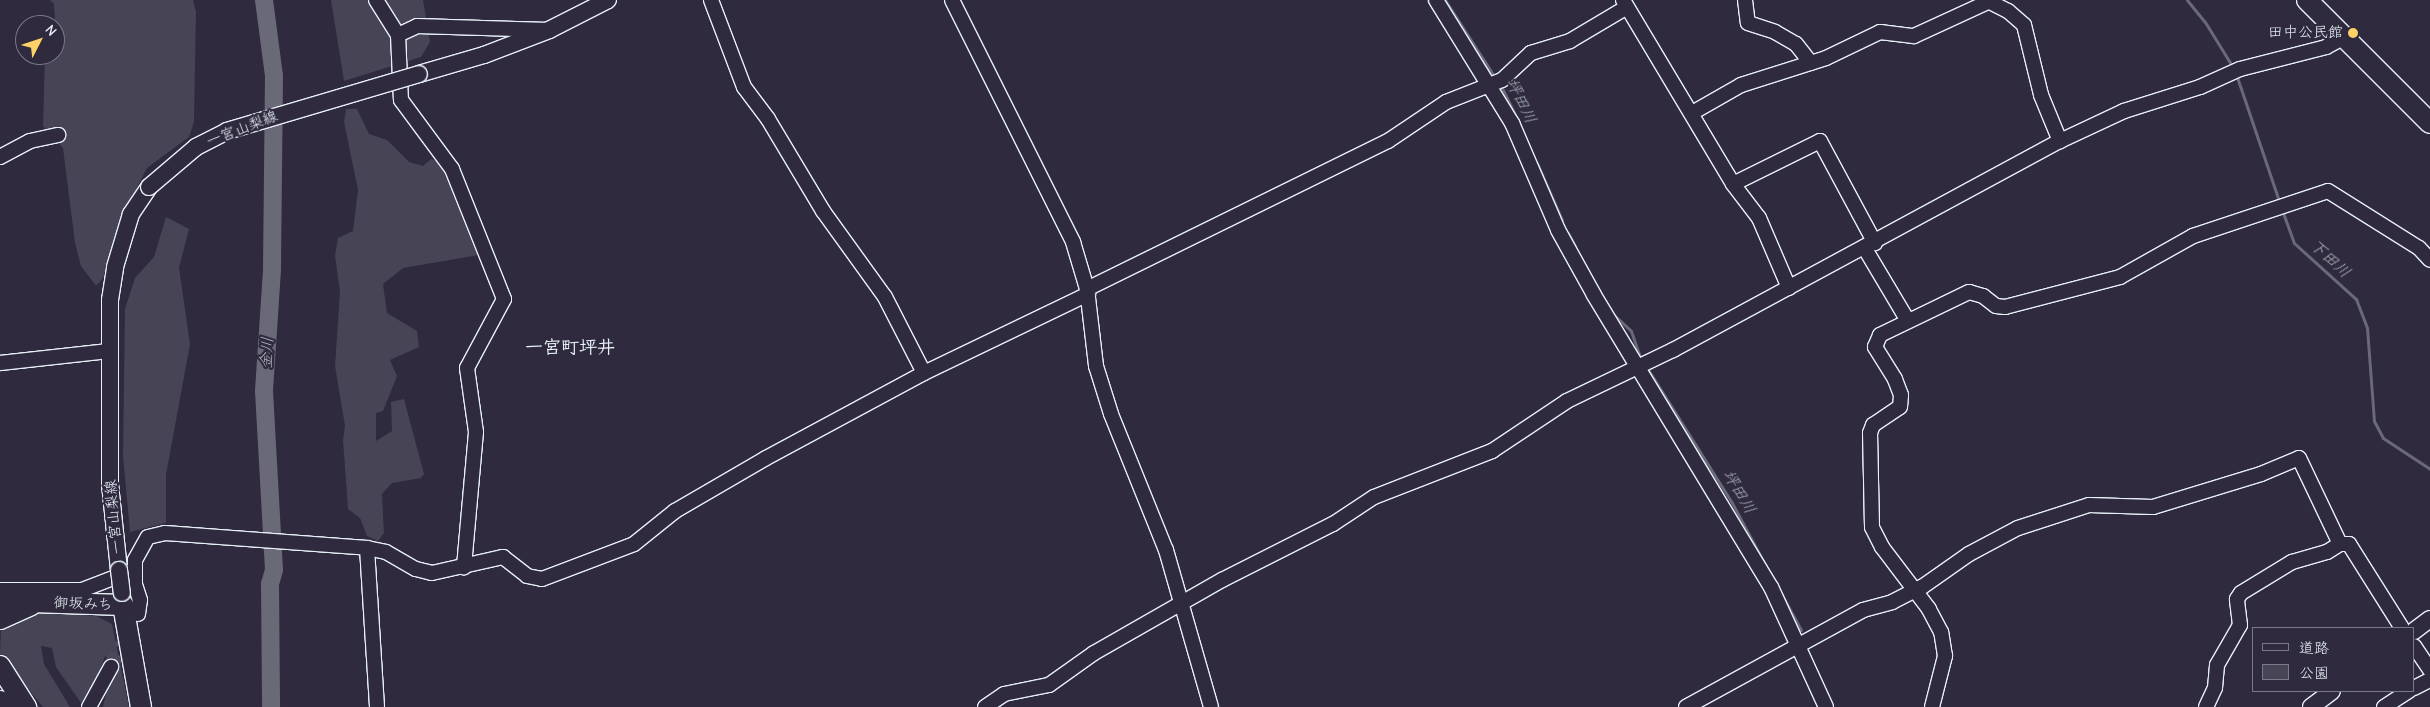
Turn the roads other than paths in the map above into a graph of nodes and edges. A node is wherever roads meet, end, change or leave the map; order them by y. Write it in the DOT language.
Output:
graph roads {
  1 [pos="376,0"];
  2 [pos="608,0"];
  3 [pos="711,0"];
  4 [pos="952,0"];
  5 [pos="1436,0"];
  6 [pos="1745,0"];
  7 [pos="2308,0"];
  8 [pos="1987,1"];
  9 [pos="1625,3"];
  10 [pos="549,30"];
  11 [pos="398,35"];
  12 [pos="2345,38"];
  13 [pos="1811,63"];
  14 [pos="1496,84"];
  15 [pos="1692,113"];
  16 [pos="2430,123"];
  17 [pos="58,135"];
  18 [pos="2060,141"];
  19 [pos="0,157"];
  20 [pos="1733,184"];
  21 [pos="1870,245"];
  22 [pos="2430,260"];
  23 [pos="1789,288"];
  24 [pos="1087,291"];
  25 [pos="1908,321"];
  26 [pos="108,351"];
  27 [pos="0,363"];
  28 [pos="1639,366"];
  29 [pos="924,373"];
  30 [pos="2340,544"];
  31 [pos="362,547"];
  32 [pos="464,567"];
  33 [pos="127,570"];
  34 [pos="0,590"];
  35 [pos="1914,591"];
  36 [pos="0,601"];
  37 [pos="43,602"];
  38 [pos="1183,603"];
  39 [pos="127,604"];
  40 [pos="0,619"];
  41 [pos="2430,619"];
  42 [pos="2401,627"];
  43 [pos="2415,630"];
  44 [pos="1799,647"];
  45 [pos="2415,648"];
  46 [pos="0,666"];
  47 [pos="111,667"];
  48 [pos="2430,670"];
  49 [pos="2430,680"];
  50 [pos="0,681"];
  51 [pos="2415,688"];
  52 [pos="2331,692"];
  53 [pos="2407,692"];
  54 [pos="0,702"];
  55 [pos="5,707"];
  56 [pos="25,707"];
  57 [pos="89,707"];
  58 [pos="141,707"];
  59 [pos="377,707"];
  60 [pos="985,707"];
  61 [pos="1211,707"];
  62 [pos="1686,707"];
  63 [pos="1826,707"];
  64 [pos="1932,707"];
  65 [pos="2206,707"];
  66 [pos="2311,707"];
  67 [pos="2384,707"];
  1 -- 11 [label="street"];
  2 -- 10 [label="main road, 一宮山梨線"];
  3 -- 29 [label="street"];
  4 -- 24 [label="street"];
  5 -- 14 [label="street"];
  6 -- 13 [label="street"];
  7 -- 12 [label="highway"];
  8 -- 13 [label="street"];
  8 -- 18 [label="street"];
  9 -- 14 [label="street"];
  9 -- 15 [label="street"];
  10 -- 11 [label="street"];
  10 -- 26 [label="main road, 一宮山梨線, bridge"];
  11 -- 32 [label="street"];
  12 -- 16 [label="highway"];
  12 -- 18 [label="street"];
  13 -- 15 [label="street"];
  14 -- 24 [label="street"];
  14 -- 28 [label="street"];
  15 -- 20 [label="street"];
  17 -- 19 [label="street"];
  18 -- 21 [label="street"];
  20 -- 21 [label="street"];
  20 -- 23 [label="street"];
  21 -- 23 [label="street"];
  21 -- 25 [label="street"];
  22 -- 25 [label="street"];
  23 -- 28 [label="street"];
  24 -- 29 [label="street"];
  24 -- 38 [label="street"];
  25 -- 35 [label="street"];
  26 -- 27 [label="street"];
  26 -- 33 [label="main road, 一宮山梨線"];
  28 -- 38 [label="street"];
  28 -- 44 [label="street"];
  29 -- 32 [label="street"];
  30 -- 35 [label="street"];
  30 -- 42 [label="street"];
  30 -- 65 [label="street"];
  31 -- 32 [label="street"];
  31 -- 33 [label="street"];
  31 -- 59 [label="street"];
  33 -- 34 [label="street"];
  33 -- 39 [label="main road, 一宮山梨線, bridge"];
  33 -- 39 [label="street"];
  35 -- 44 [label="street"];
  35 -- 64 [label="street"];
  36 -- 37 [label="highway, 御坂みち"];
  37 -- 39 [label="highway, 御坂みち"];
  37 -- 40 [label="highway"];
  38 -- 60 [label="street"];
  38 -- 61 [label="street"];
  39 -- 58 [label="highway, 御坂みち"];
  41 -- 43 [label="main road"];
  44 -- 62 [label="street"];
  44 -- 63 [label="street"];
  45 -- 48 [label="street"];
  46 -- 56 [label="highway"];
  47 -- 57 [label="street"];
  49 -- 51 [label="street"];
  50 -- 56 [label="highway"];
  52 -- 66 [label="main road"];
  53 -- 67 [label="street"];
  54 -- 55 [label="highway"];
}
